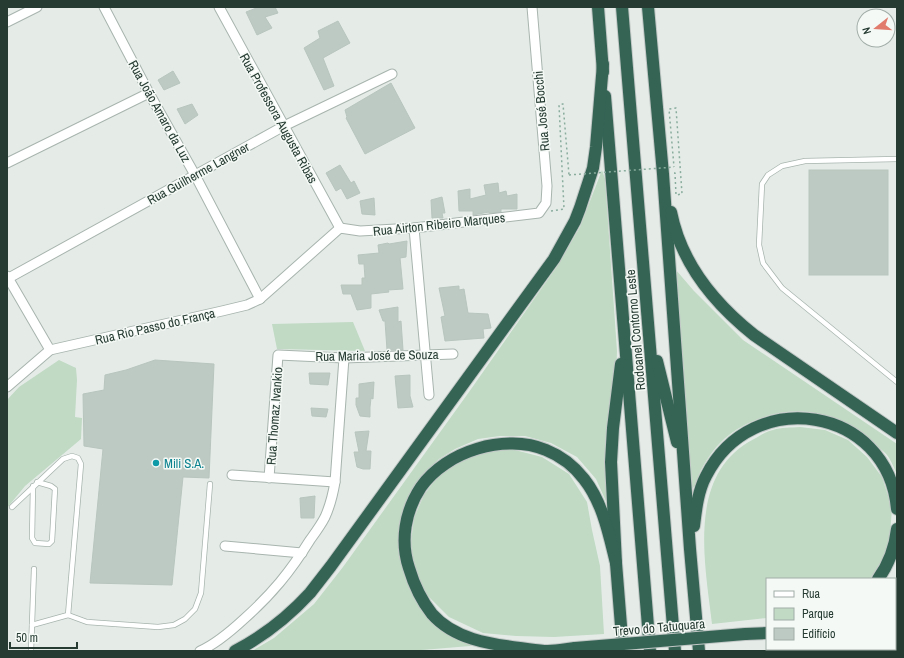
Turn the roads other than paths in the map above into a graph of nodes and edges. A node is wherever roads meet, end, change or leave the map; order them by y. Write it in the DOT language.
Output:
graph roads {
  1 [pos="37,7"];
  2 [pos="104,7"];
  3 [pos="219,7"];
  4 [pos="532,7"];
  5 [pos="598,7"];
  6 [pos="622,7"];
  7 [pos="648,7"];
  8 [pos="7,22"];
  9 [pos="603,64"];
  10 [pos="392,74"];
  11 [pos="149,93"];
  12 [pos="284,126"];
  13 [pos="897,159"];
  14 [pos="7,163"];
  15 [pos="663,174"];
  16 [pos="195,175"];
  17 [pos="539,213"];
  18 [pos="340,228"];
  19 [pos="414,228"];
  20 [pos="7,278"];
  21 [pos="260,299"];
  22 [pos="648,318"];
  23 [pos="624,331"];
  24 [pos="50,350"];
  25 [pos="453,354"];
  26 [pos="278,355"];
  27 [pos="425,355"];
  28 [pos="344,358"];
  29 [pos="897,382"];
  30 [pos="7,387"];
  31 [pos="430,395"];
  32 [pos="897,433"];
  33 [pos="232,475"];
  34 [pos="685,476"];
  35 [pos="269,478"];
  36 [pos="335,482"];
  37 [pos="35,484"];
  38 [pos="210,484"];
  39 [pos="12,507"];
  40 [pos="897,509"];
  41 [pos="897,529"];
  42 [pos="225,546"];
  43 [pos="690,549"];
  44 [pos="302,553"];
  45 [pos="616,564"];
  46 [pos="34,569"];
  47 [pos="879,578"];
  48 [pos="68,615"];
  49 [pos="32,625"];
  50 [pos="766,633"];
  51 [pos="31,651"];
  52 [pos="200,651"];
  53 [pos="235,651"];
  54 [pos="546,651"];
  55 [pos="623,651"];
  56 [pos="650,651"];
  57 [pos="675,651"];
  58 [pos="699,651"];
  1 -- 8 [label="street"];
  2 -- 11 [label="street, Rua João Amaro da Luz"];
  3 -- 12 [label="street, Rua Professora Augusta Ribas"];
  4 -- 17 [label="street, Rua José Bocchi"];
  5 -- 9 [label="highway, Rodoanel Contorno Leste"];
  6 -- 22 [label="highway, Rodoanel Contorno Leste"];
  7 -- 15 [label="highway"];
  9 -- 23 [label="highway, Rodoanel Contorno Leste"];
  9 -- 53 [label="highway"];
  10 -- 12 [label="street, Rua Guilherme Langner"];
  11 -- 14 [label="street"];
  11 -- 16 [label="street, Rua João Amaro da Luz"];
  12 -- 16 [label="street, Rua Guilherme Langner"];
  12 -- 18 [label="street, Rua Professora Augusta Ribas"];
  13 -- 29 [label="lane"];
  15 -- 32 [label="highway"];
  15 -- 34 [label="highway"];
  16 -- 20 [label="street, Rua Guilherme Langner"];
  16 -- 21 [label="street, Rua João Amaro da Luz"];
  17 -- 19 [label="street, Rua Airton Ribeiro Marques"];
  18 -- 19 [label="street, Rua Airton Ribeiro Marques"];
  18 -- 21 [label="street"];
  19 -- 27 [label="street"];
  20 -- 24 [label="street"];
  21 -- 24 [label="street, Rua Rio Passo do França"];
  22 -- 34 [label="highway"];
  22 -- 57 [label="highway, Rodoanel Contorno Leste"];
  23 -- 45 [label="highway"];
  23 -- 56 [label="highway, Rodoanel Contorno Leste"];
  24 -- 30 [label="street"];
  25 -- 27 [label="street, Rua Maria José de Souza"];
  26 -- 28 [label="street, Rua Maria José de Souza"];
  26 -- 35 [label="street, Rua Thomaz Ivankio"];
  27 -- 28 [label="street, Rua Maria José de Souza"];
  27 -- 31 [label="street"];
  28 -- 36 [label="street"];
  33 -- 35 [label="street"];
  34 -- 43 [label="highway"];
  35 -- 36 [label="street"];
  36 -- 44 [label="street"];
  37 -- 37 [label="lane"];
  37 -- 39 [label="lane"];
  37 -- 48 [label="lane"];
  38 -- 48 [label="lane"];
  40 -- 43 [label="highway"];
  41 -- 47 [label="highway"];
  42 -- 44 [label="street"];
  43 -- 58 [label="highway"];
  44 -- 52 [label="street"];
  45 -- 54 [label="highway, Trevo do Tatuquara"];
  45 -- 55 [label="highway"];
  46 -- 49 [label="lane"];
  48 -- 49 [label="lane"];
  49 -- 51 [label="lane"];
  50 -- 54 [label="highway, Trevo do Tatuquara, bridge"];
}
